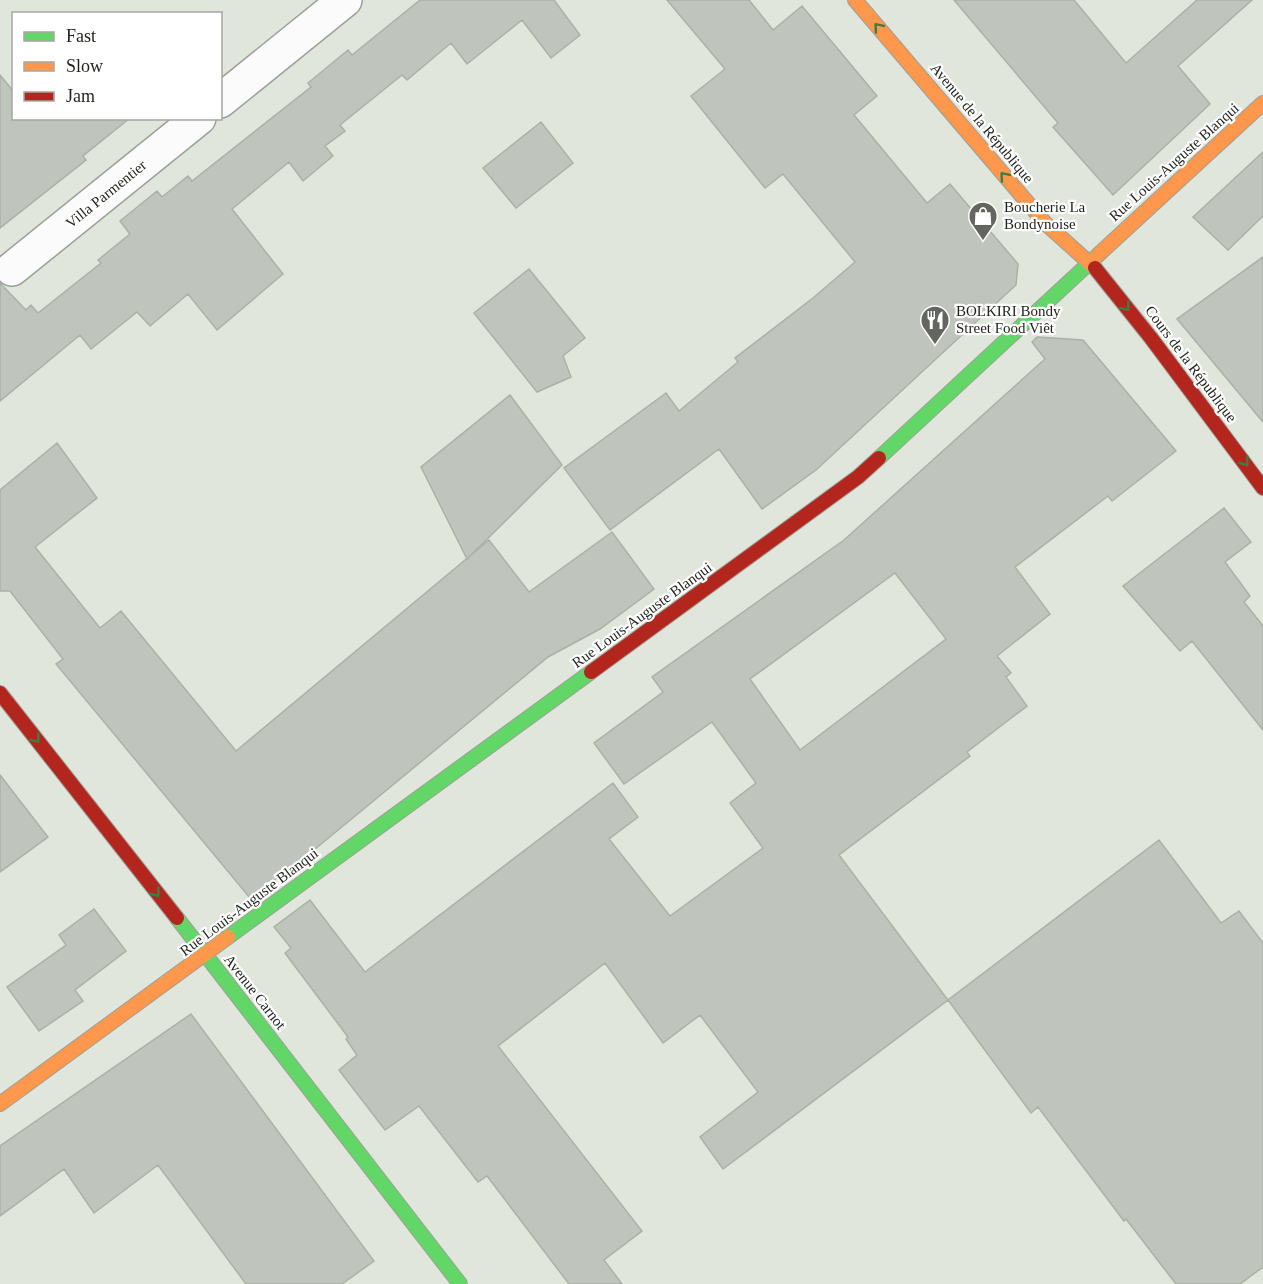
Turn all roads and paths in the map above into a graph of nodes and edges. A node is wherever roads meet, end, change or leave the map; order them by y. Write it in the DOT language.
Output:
graph roads {
  1 [pos="345,0"];
  2 [pos="855,0"];
  3 [pos="222,99"];
  4 [pos="1263,103"];
  5 [pos="197,120"];
  6 [pos="1090,262"];
  7 [pos="12,269"];
  8 [pos="1263,488"];
  9 [pos="0,693"];
  10 [pos="206,955"];
  11 [pos="0,1104"];
  12 [pos="460,1284"];
  1 -- 3 [label="street"];
  6 -- 2 [label="street, Avenue de la République, one-way"];
  4 -- 6 [label="street, Rue Louis-Auguste Blanqui"];
  5 -- 7 [label="street, Villa Parmentier"];
  6 -- 8 [label="street, Cours de la République, one-way"];
  6 -- 10 [label="street, Rue Louis-Auguste Blanqui"];
  9 -- 10 [label="street, Avenue Carnot, one-way"];
  10 -- 11 [label="street, Rue Louis-Auguste Blanqui"];
  10 -- 12 [label="street, Avenue Carnot"];
}
